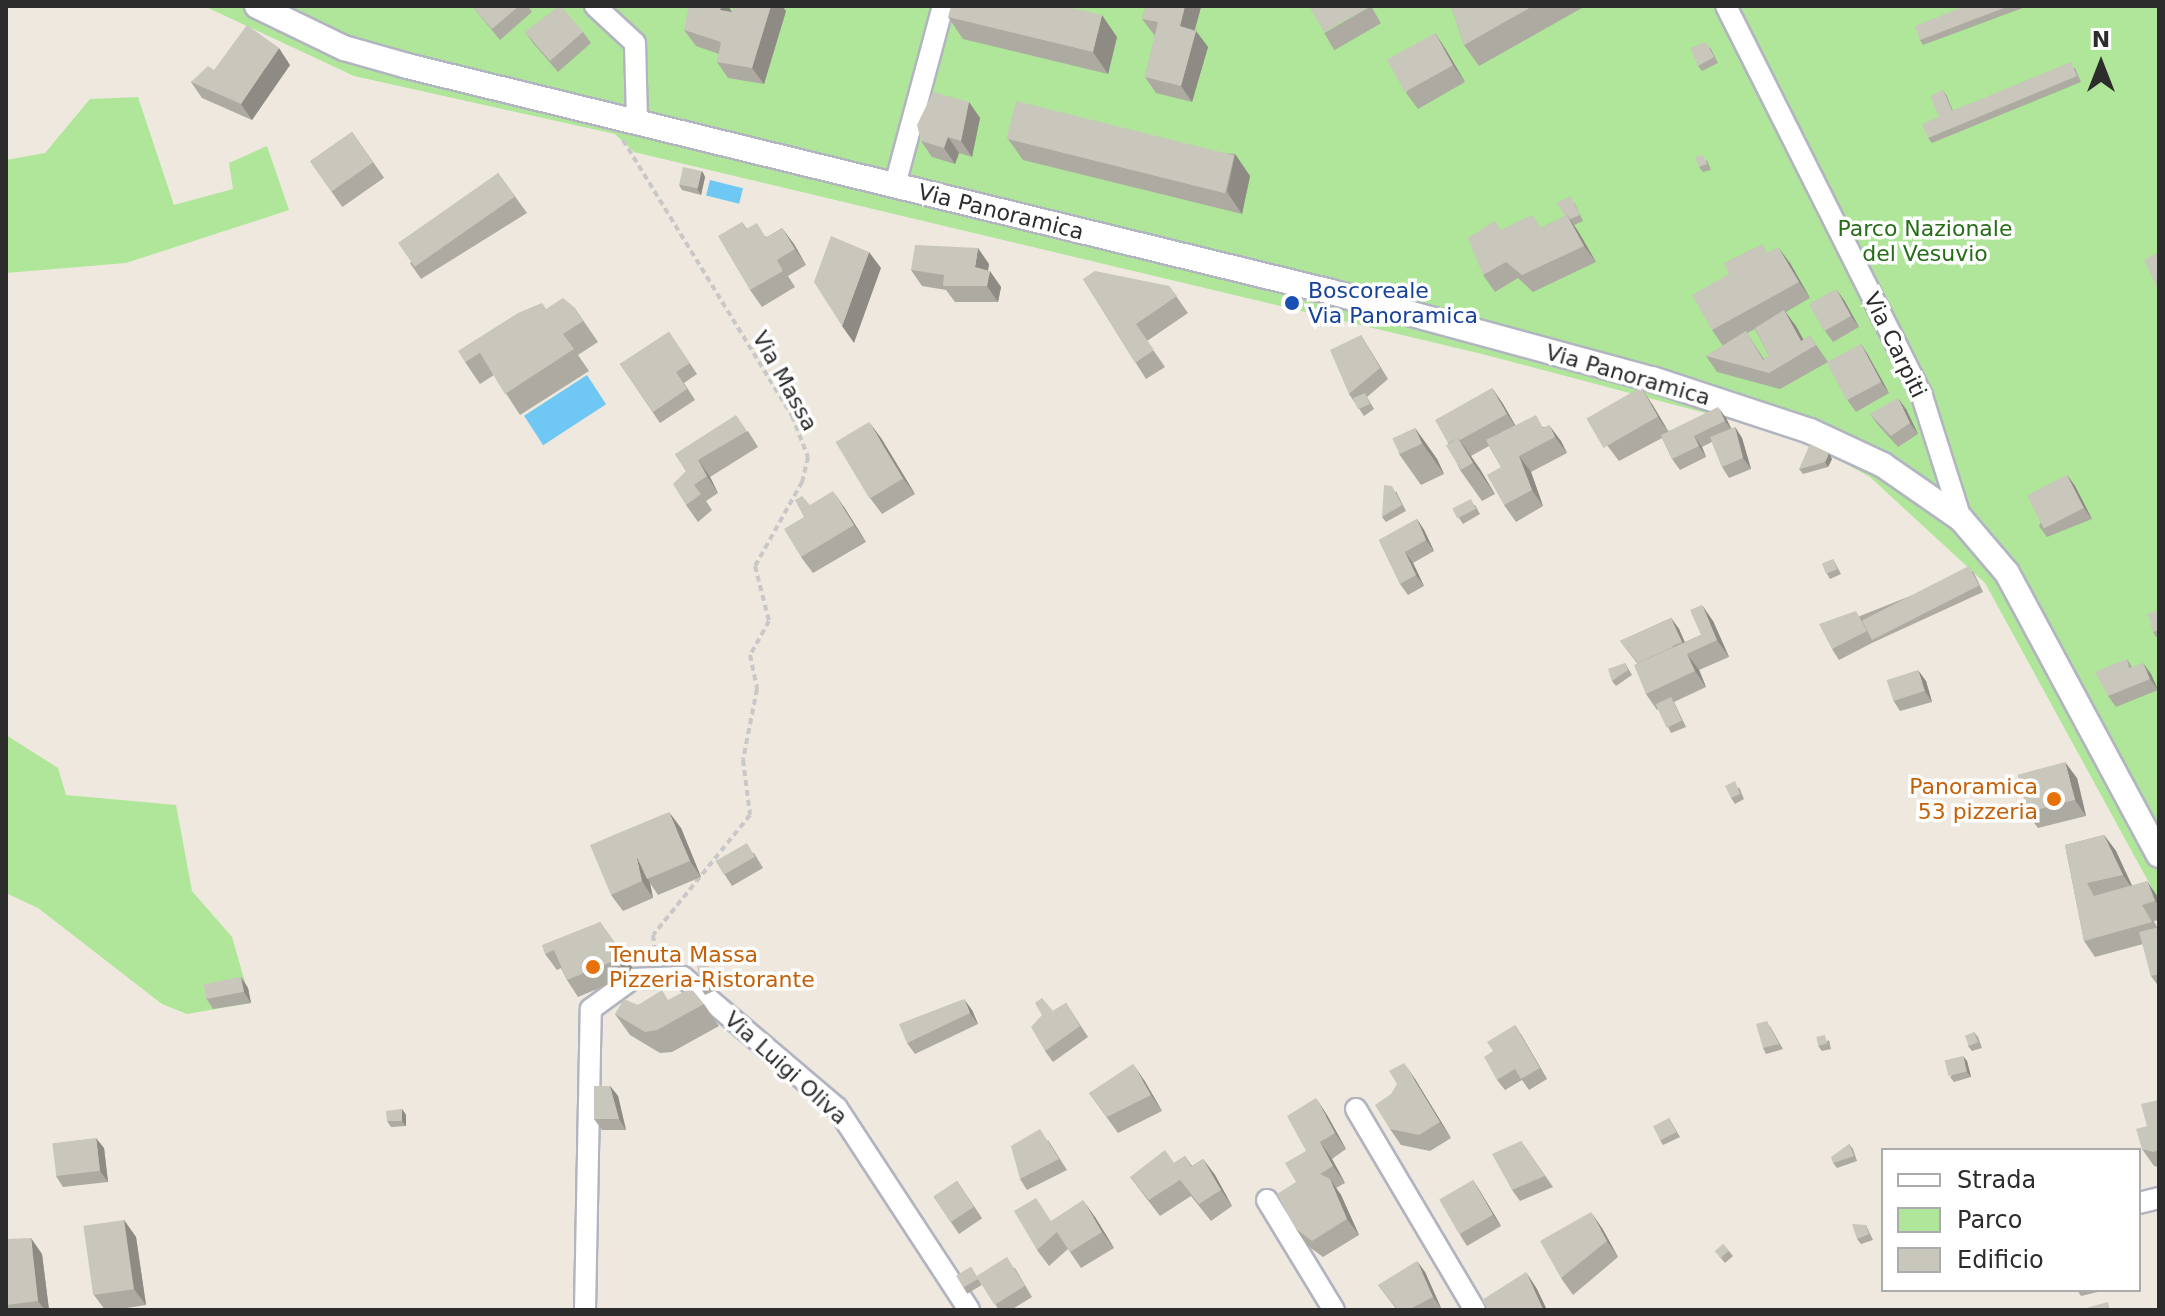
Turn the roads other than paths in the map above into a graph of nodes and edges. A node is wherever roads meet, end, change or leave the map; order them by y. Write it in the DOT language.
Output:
graph roads {
  1 [pos="257,6"];
  2 [pos="943,6"];
  3 [pos="1726,6"];
  4 [pos="604,9"];
  5 [pos="637,122"];
  6 [pos="895,185"];
  7 [pos="1961,519"];
  8 [pos="2159,855"];
  9 [pos="1356,1109"];
  10 [pos="1267,1200"];
  11 [pos="585,1310"];
  12 [pos="969,1310"];
  13 [pos="1334,1310"];
  14 [pos="1475,1310"];
  1 -- 5 [label="street, Via Panoramica"];
  2 -- 6 [label="street, Via Panoramica"];
  3 -- 7 [label="street, Via Carpiti"];
  4 -- 5 [label="street"];
  5 -- 6 [label="street, Via Panoramica"];
  6 -- 7 [label="street, Via Panoramica"];
  7 -- 8 [label="street, Via Panoramica"];
  9 -- 14 [label="street"];
  10 -- 13 [label="street"];
  11 -- 12 [label="street, Via Luigi Oliva"];
}
